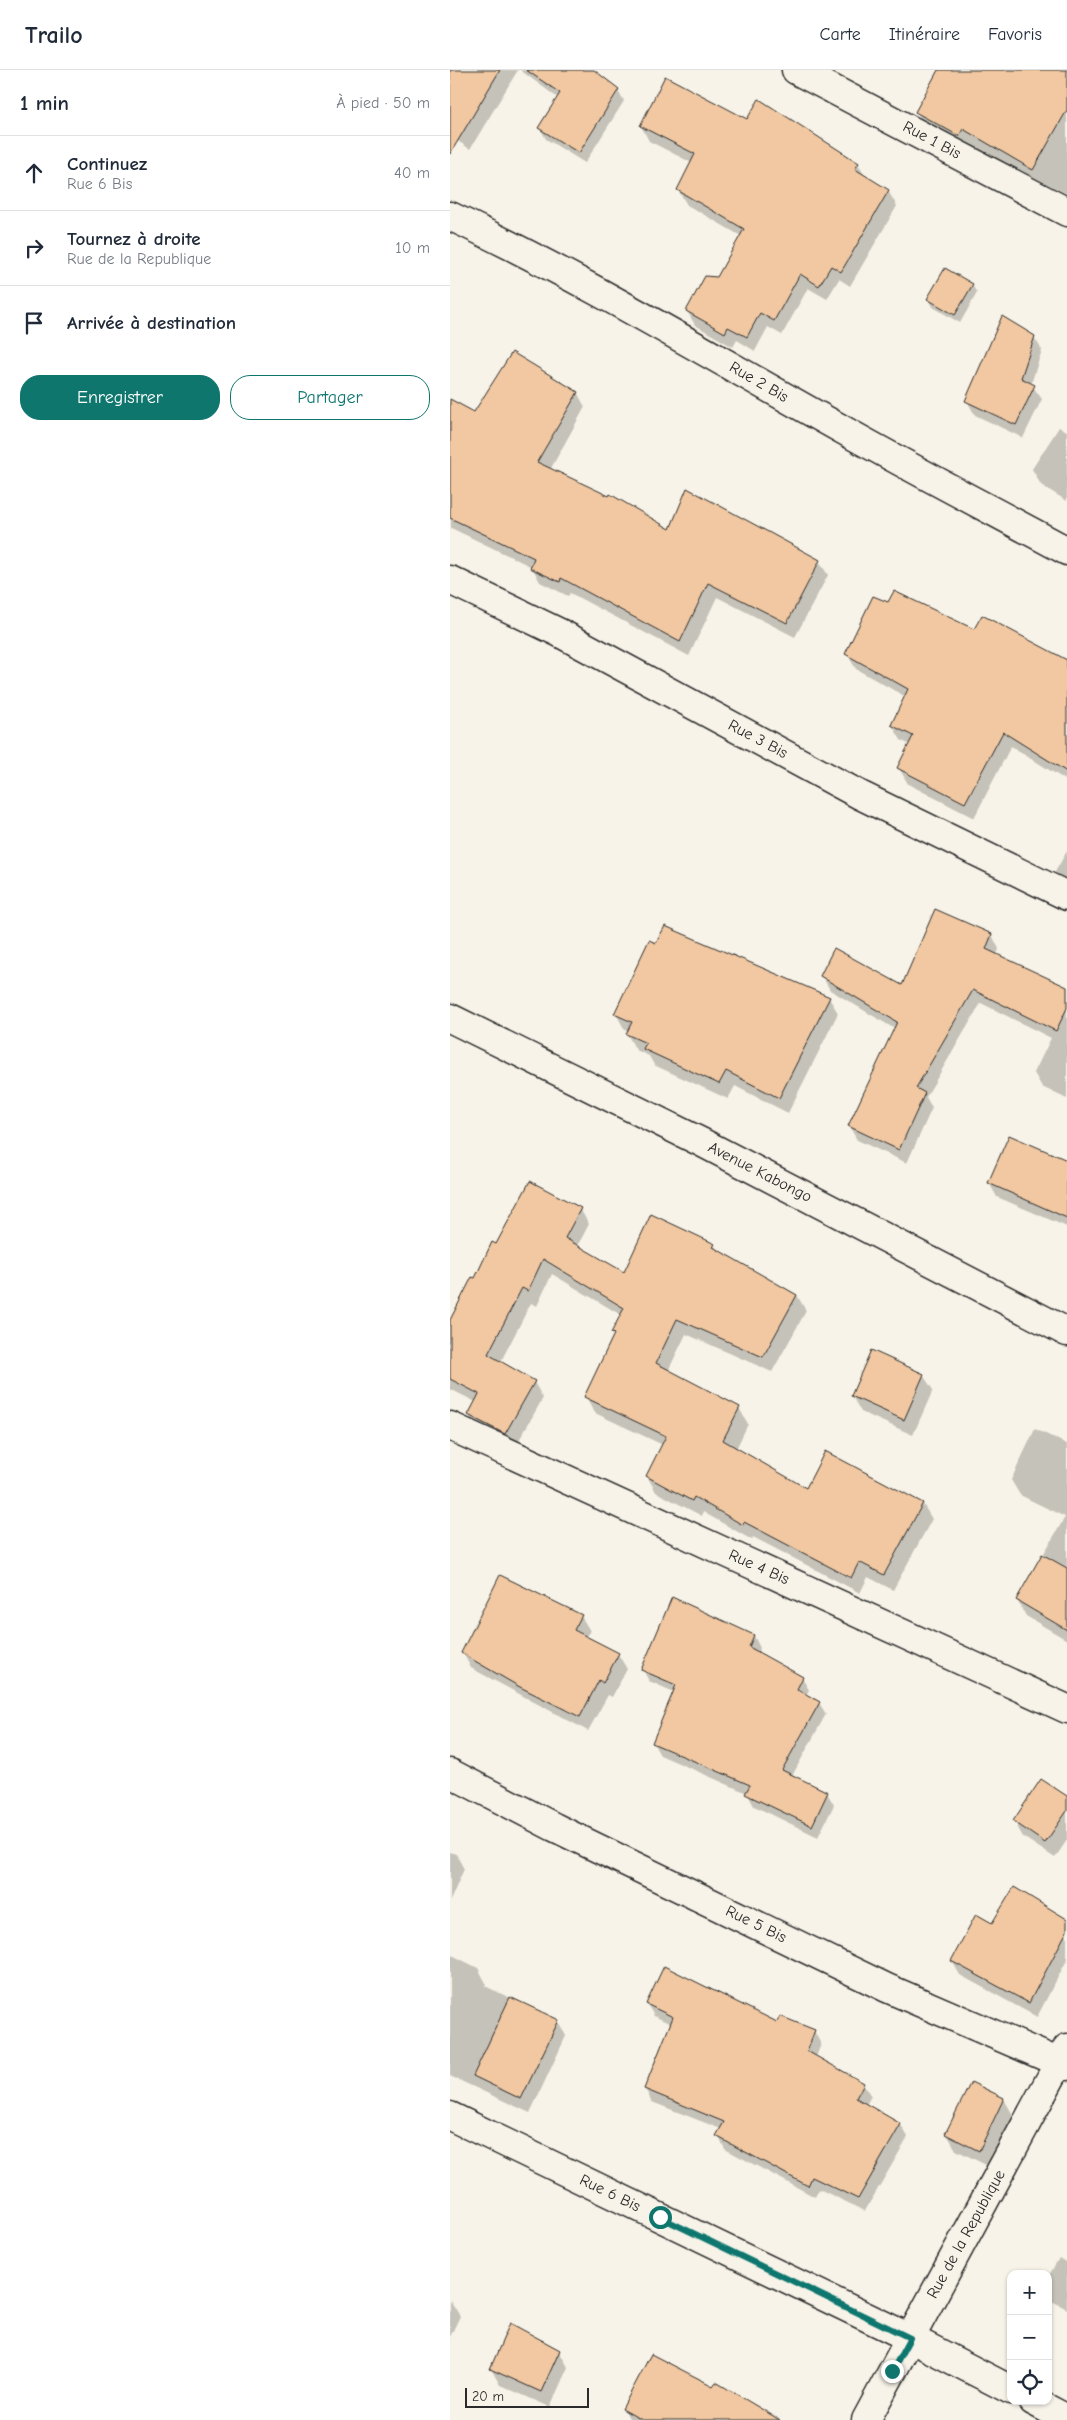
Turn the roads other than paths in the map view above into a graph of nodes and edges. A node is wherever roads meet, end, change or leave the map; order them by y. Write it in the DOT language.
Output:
graph roads {
  1 [pos="796,70"];
  2 [pos="1067,212"];
  3 [pos="450,216"];
  4 [pos="1067,551"];
  5 [pos="450,580"];
  6 [pos="1067,896"];
  7 [pos="450,1018"];
  8 [pos="1067,1332"];
  9 [pos="450,1426"];
  10 [pos="1067,1709"];
  11 [pos="450,1773"];
  12 [pos="1065,2058"];
  13 [pos="450,2116"];
  14 [pos="910,2338"];
  15 [pos="1007,2388"];
  16 [pos="1041,2405"];
  17 [pos="1067,2419"];
  18 [pos="866,2420"];
  1 -- 2 [label="street, Rue 1 Bis"];
  3 -- 4 [label="street, Rue 2 Bis"];
  5 -- 6 [label="street, Rue 3 Bis"];
  7 -- 8 [label="street, Avenue Kabongo"];
  9 -- 10 [label="street, Rue 4 Bis"];
  11 -- 12 [label="street, Rue 5 Bis"];
  12 -- 14 [label="street, Rue de la Republique"];
  13 -- 14 [label="street, Rue 6 Bis"];
  14 -- 15 [label="street, Rue 6 Bis"];
  14 -- 18 [label="street, Rue de la Republique"];
  16 -- 17 [label="street"];
}
